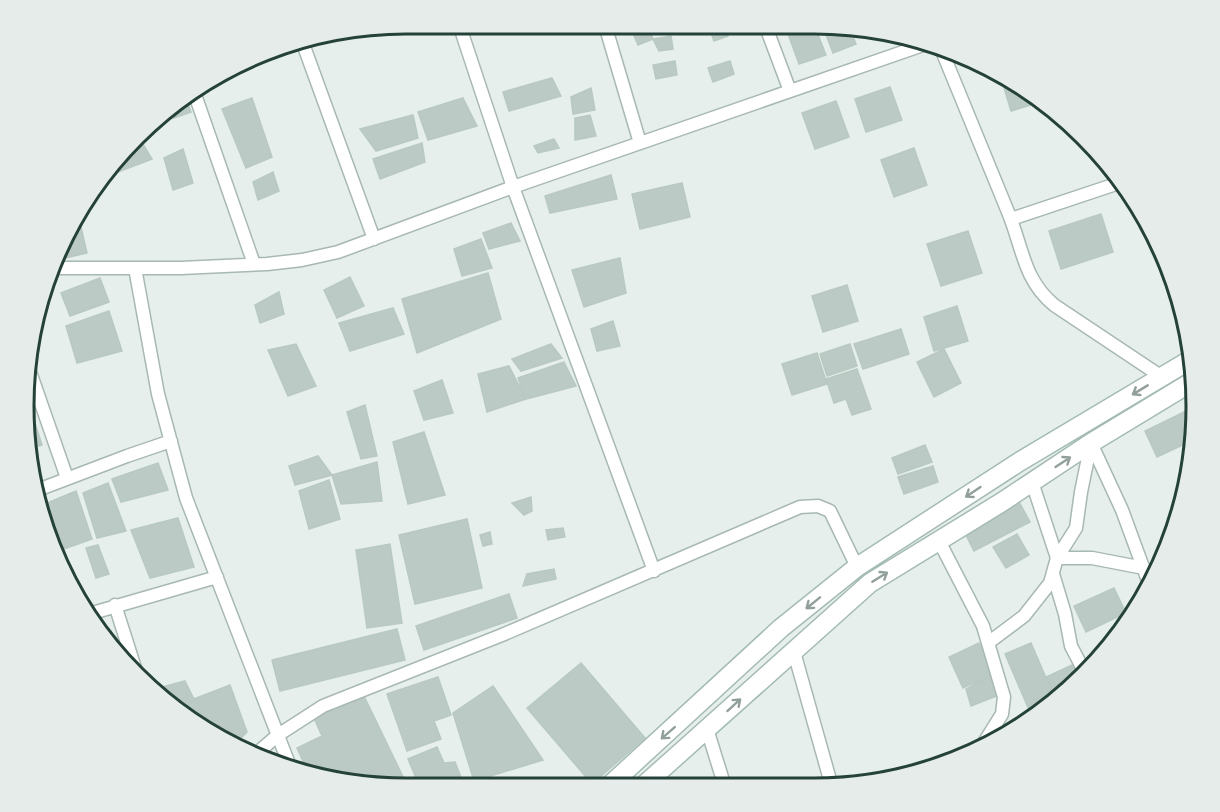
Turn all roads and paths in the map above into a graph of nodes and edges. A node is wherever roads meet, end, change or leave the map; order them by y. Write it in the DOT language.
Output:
graph roads {
  1 [pos="462,34"];
  2 [pos="607,34"];
  3 [pos="769,34"];
  4 [pos="914,48"];
  5 [pos="305,49"];
  6 [pos="945,59"];
  7 [pos="790,91"];
  8 [pos="197,99"];
  9 [pos="640,143"];
  10 [pos="1113,185"];
  11 [pos="513,187"];
  12 [pos="1011,219"];
  13 [pos="374,238"];
  14 [pos="254,264"];
  15 [pos="61,268"];
  16 [pos="135,268"];
  17 [pos="1183,364"];
  18 [pos="1162,377"];
  19 [pos="35,386"];
  20 [pos="1185,389"];
  21 [pos="171,441"];
  22 [pos="1091,443"];
  23 [pos="67,478"];
  24 [pos="1032,482"];
  25 [pos="44,487"];
  26 [pos="939,541"];
  27 [pos="1057,558"];
  28 [pos="857,567"];
  29 [pos="654,571"];
  30 [pos="1146,573"];
  31 [pos="1053,574"];
  32 [pos="217,577"];
  33 [pos="115,605"];
  34 [pos="97,611"];
  35 [pos="988,643"];
  36 [pos="794,652"];
  37 [pos="131,656"];
  38 [pos="1081,665"];
  39 [pos="707,729"];
  40 [pos="998,729"];
  41 [pos="278,735"];
  42 [pos="263,748"];
  43 [pos="287,758"];
  44 [pos="829,777"];
  45 [pos="618,778"];
  46 [pos="652,778"];
  47 [pos="722,778"];
  1 -- 11 [label="street"];
  2 -- 9 [label="street"];
  3 -- 7 [label="street"];
  4 -- 7 [label="street"];
  5 -- 13 [label="street"];
  6 -- 12 [label="street"];
  7 -- 9 [label="street"];
  8 -- 14 [label="street"];
  9 -- 11 [label="street"];
  10 -- 12 [label="street"];
  11 -- 13 [label="street"];
  11 -- 29 [label="street"];
  12 -- 18 [label="street"];
  13 -- 14 [label="street"];
  14 -- 16 [label="street"];
  15 -- 16 [label="street"];
  16 -- 21 [label="street"];
  17 -- 18 [label="main road"];
  18 -- 28 [label="main road, one-way"];
  19 -- 23 [label="street"];
  20 -- 22 [label="main road"];
  21 -- 23 [label="street"];
  21 -- 32 [label="street"];
  24 -- 22 [label="main road, one-way"];
  22 -- 27 [label="street"];
  22 -- 30 [label="street"];
  23 -- 25 [label="street"];
  24 -- 26 [label="main road"];
  24 -- 27 [label="street"];
  26 -- 35 [label="street"];
  36 -- 26 [label="main road, one-way"];
  27 -- 30 [label="street"];
  27 -- 31 [label="street"];
  28 -- 29 [label="street"];
  28 -- 45 [label="main road, one-way"];
  29 -- 41 [label="street"];
  31 -- 35 [label="street"];
  31 -- 38 [label="street"];
  32 -- 33 [label="street"];
  32 -- 41 [label="street"];
  33 -- 34 [label="street"];
  33 -- 37 [label="street"];
  35 -- 40 [label="street"];
  39 -- 36 [label="main road, one-way"];
  36 -- 44 [label="street"];
  39 -- 46 [label="main road"];
  39 -- 47 [label="street"];
  41 -- 42 [label="street"];
  41 -- 43 [label="street"];
}
